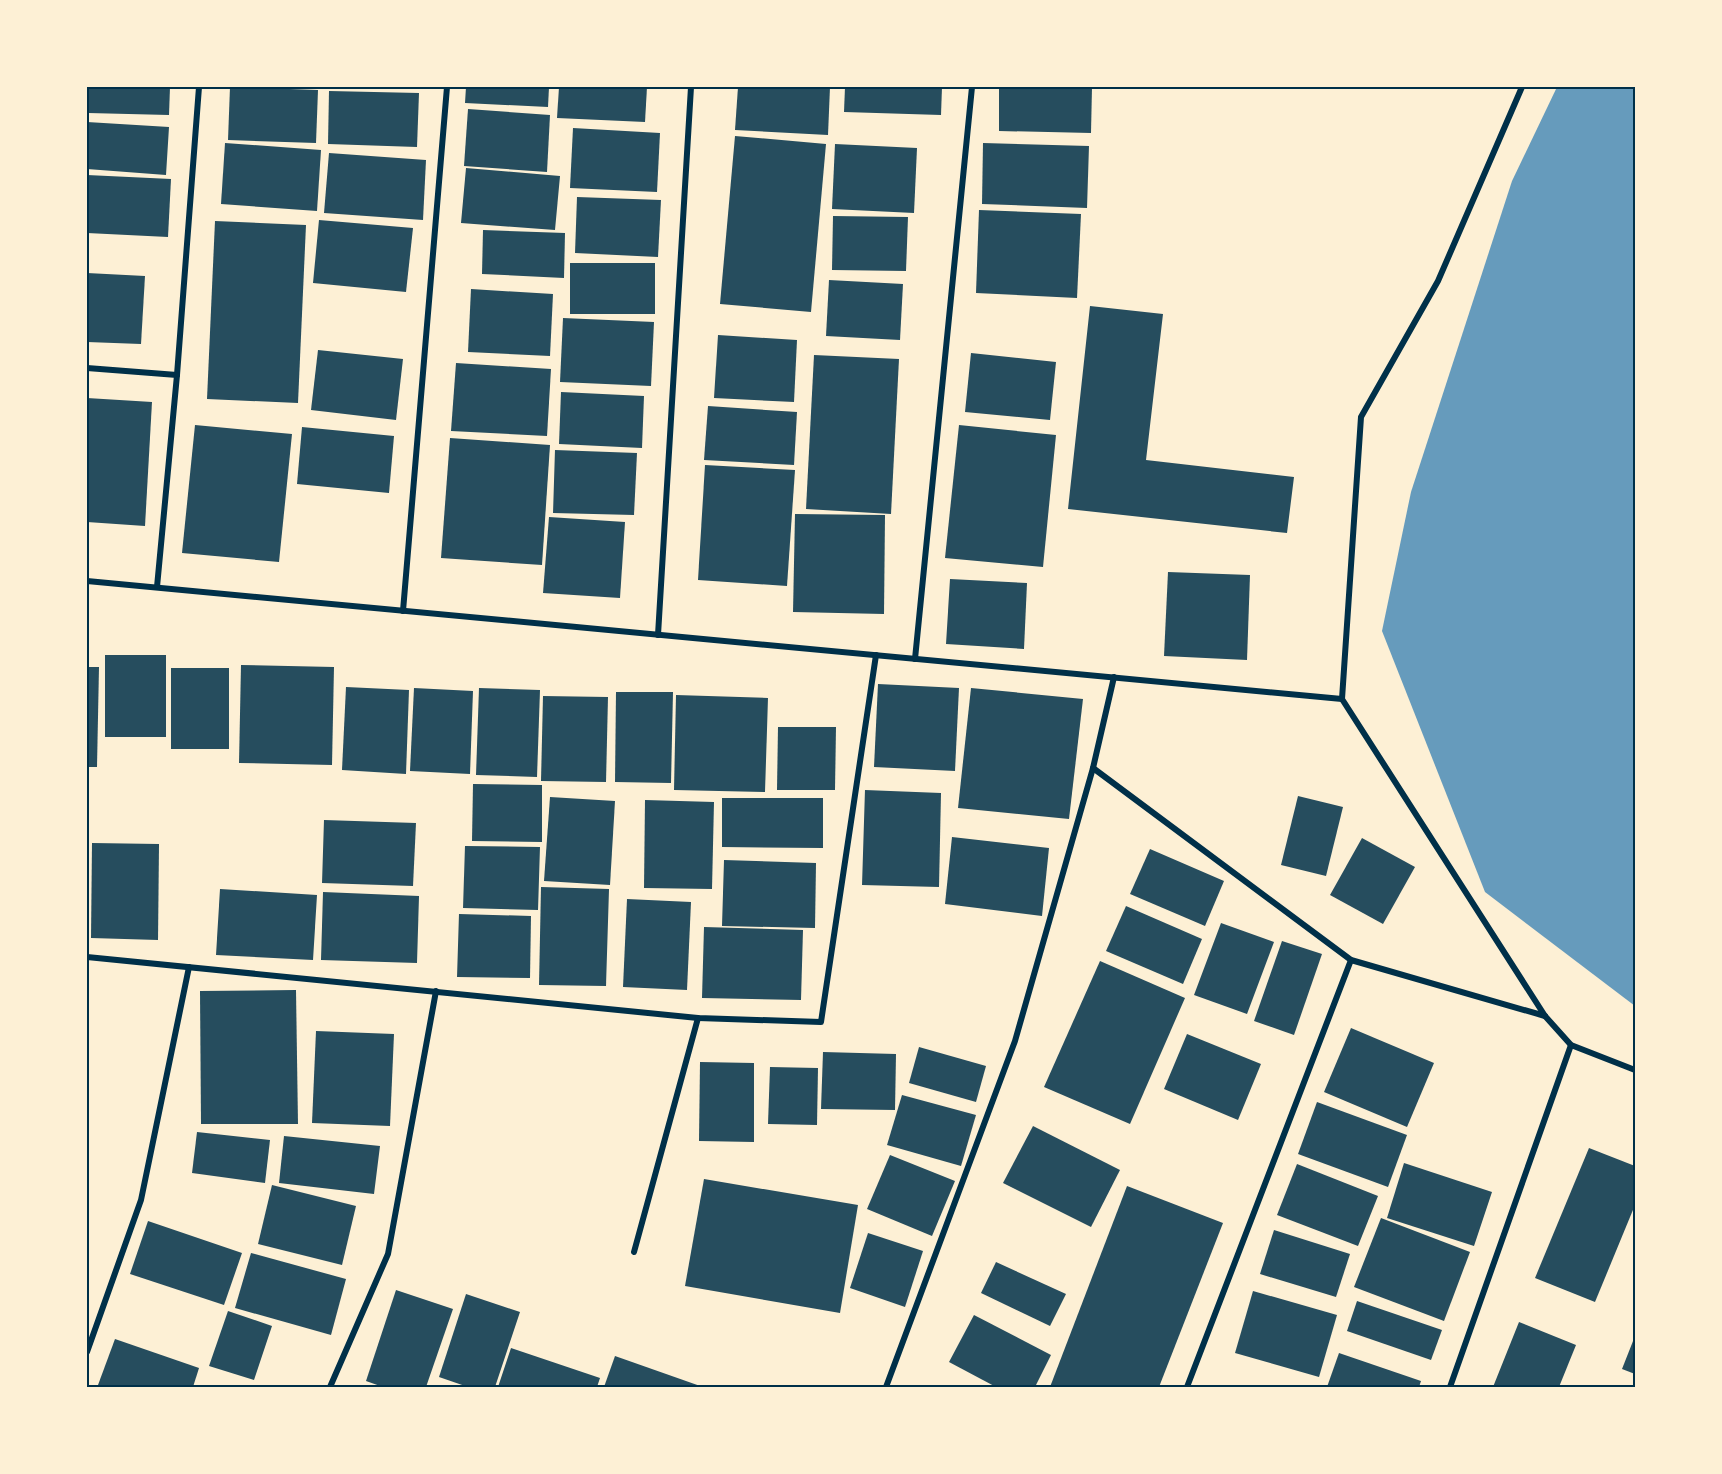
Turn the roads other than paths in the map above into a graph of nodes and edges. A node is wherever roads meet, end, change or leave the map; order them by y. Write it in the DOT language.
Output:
graph roads {
  1 [pos="198,87"];
  2 [pos="447,87"];
  3 [pos="691,87"];
  4 [pos="972,87"];
  5 [pos="1522,87"];
  6 [pos="87,368"];
  7 [pos="177,375"];
  8 [pos="87,581"];
  9 [pos="157,587"];
  10 [pos="403,611"];
  11 [pos="658,635"];
  12 [pos="876,655"];
  13 [pos="915,659"];
  14 [pos="1114,677"];
  15 [pos="1342,699"];
  16 [pos="1093,768"];
  17 [pos="87,957"];
  18 [pos="1351,960"];
  19 [pos="189,967"];
  20 [pos="436,991"];
  21 [pos="1545,1016"];
  22 [pos="698,1018"];
  23 [pos="1571,1045"];
  24 [pos="1635,1070"];
  25 [pos="634,1252"];
  26 [pos="87,1352"];
  27 [pos="330,1387"];
  28 [pos="886,1387"];
  29 [pos="1187,1387"];
  30 [pos="1450,1387"];
  1 -- 7 [label="street"];
  2 -- 10 [label="street"];
  3 -- 11 [label="street"];
  4 -- 13 [label="street"];
  5 -- 15 [label="street"];
  6 -- 7 [label="street"];
  7 -- 9 [label="street"];
  8 -- 9 [label="street"];
  9 -- 10 [label="street"];
  10 -- 11 [label="street"];
  11 -- 12 [label="street"];
  12 -- 13 [label="street"];
  12 -- 22 [label="street"];
  13 -- 14 [label="street"];
  14 -- 15 [label="street"];
  14 -- 16 [label="street"];
  15 -- 21 [label="street"];
  16 -- 18 [label="street"];
  16 -- 28 [label="street"];
  17 -- 19 [label="street"];
  18 -- 21 [label="street"];
  18 -- 29 [label="street"];
  19 -- 20 [label="street"];
  19 -- 26 [label="street"];
  20 -- 22 [label="street"];
  20 -- 27 [label="street"];
  21 -- 23 [label="street"];
  22 -- 25 [label="street"];
  23 -- 24 [label="street"];
  23 -- 30 [label="street"];
}
